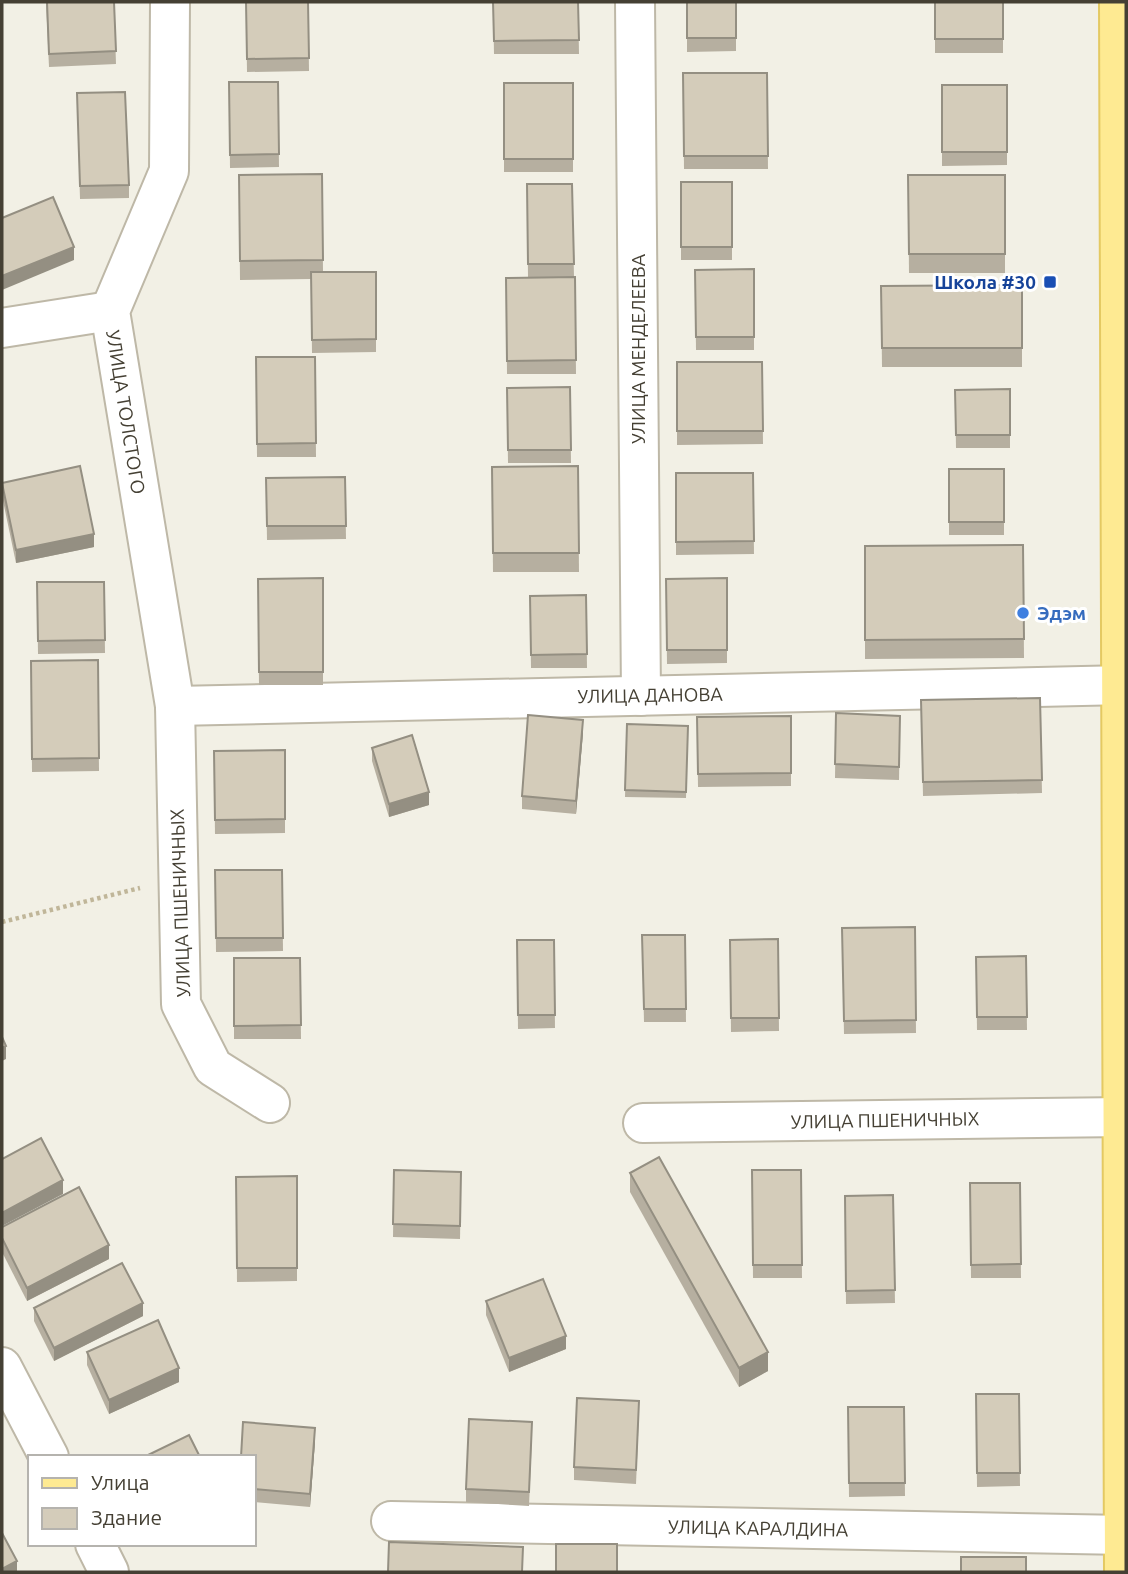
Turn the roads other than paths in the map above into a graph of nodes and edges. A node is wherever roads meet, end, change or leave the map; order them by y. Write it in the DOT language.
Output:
graph roads {
  1 [pos="170,2"];
  2 [pos="635,2"];
  3 [pos="1119,2"];
  4 [pos="110,311"];
  5 [pos="2,328"];
  6 [pos="1124,685"];
  7 [pos="641,696"];
  8 [pos="174,706"];
  9 [pos="270,1103"];
  10 [pos="1124,1117"];
  11 [pos="643,1122"];
  12 [pos="2,1367"];
  13 [pos="48,1455"];
  14 [pos="391,1521"];
  15 [pos="1125,1534"];
  16 [pos="96,1546"];
  17 [pos="110,1572"];
  18 [pos="1124,1572"];
  1 -- 4 [label="street, УЛИЦА ТОЛСТОГО"];
  2 -- 7 [label="street, УЛИЦА МЕНДЕЛЕЕВА"];
  3 -- 6 [label="main road"];
  4 -- 5 [label="street"];
  4 -- 8 [label="street, УЛИЦА ТОЛСТОГО"];
  6 -- 7 [label="street, УЛИЦА ДАНОВА"];
  6 -- 10 [label="main road"];
  7 -- 8 [label="street, УЛИЦА ДАНОВА"];
  8 -- 9 [label="street, УЛИЦА ПШЕНИЧНЫХ"];
  10 -- 11 [label="street, УЛИЦА ПШЕНИЧНЫХ"];
  10 -- 15 [label="main road"];
  12 -- 13 [label="street"];
  14 -- 15 [label="street, УЛИЦА КАРАЛДИНА"];
  15 -- 18 [label="main road"];
  16 -- 17 [label="street"];
}
